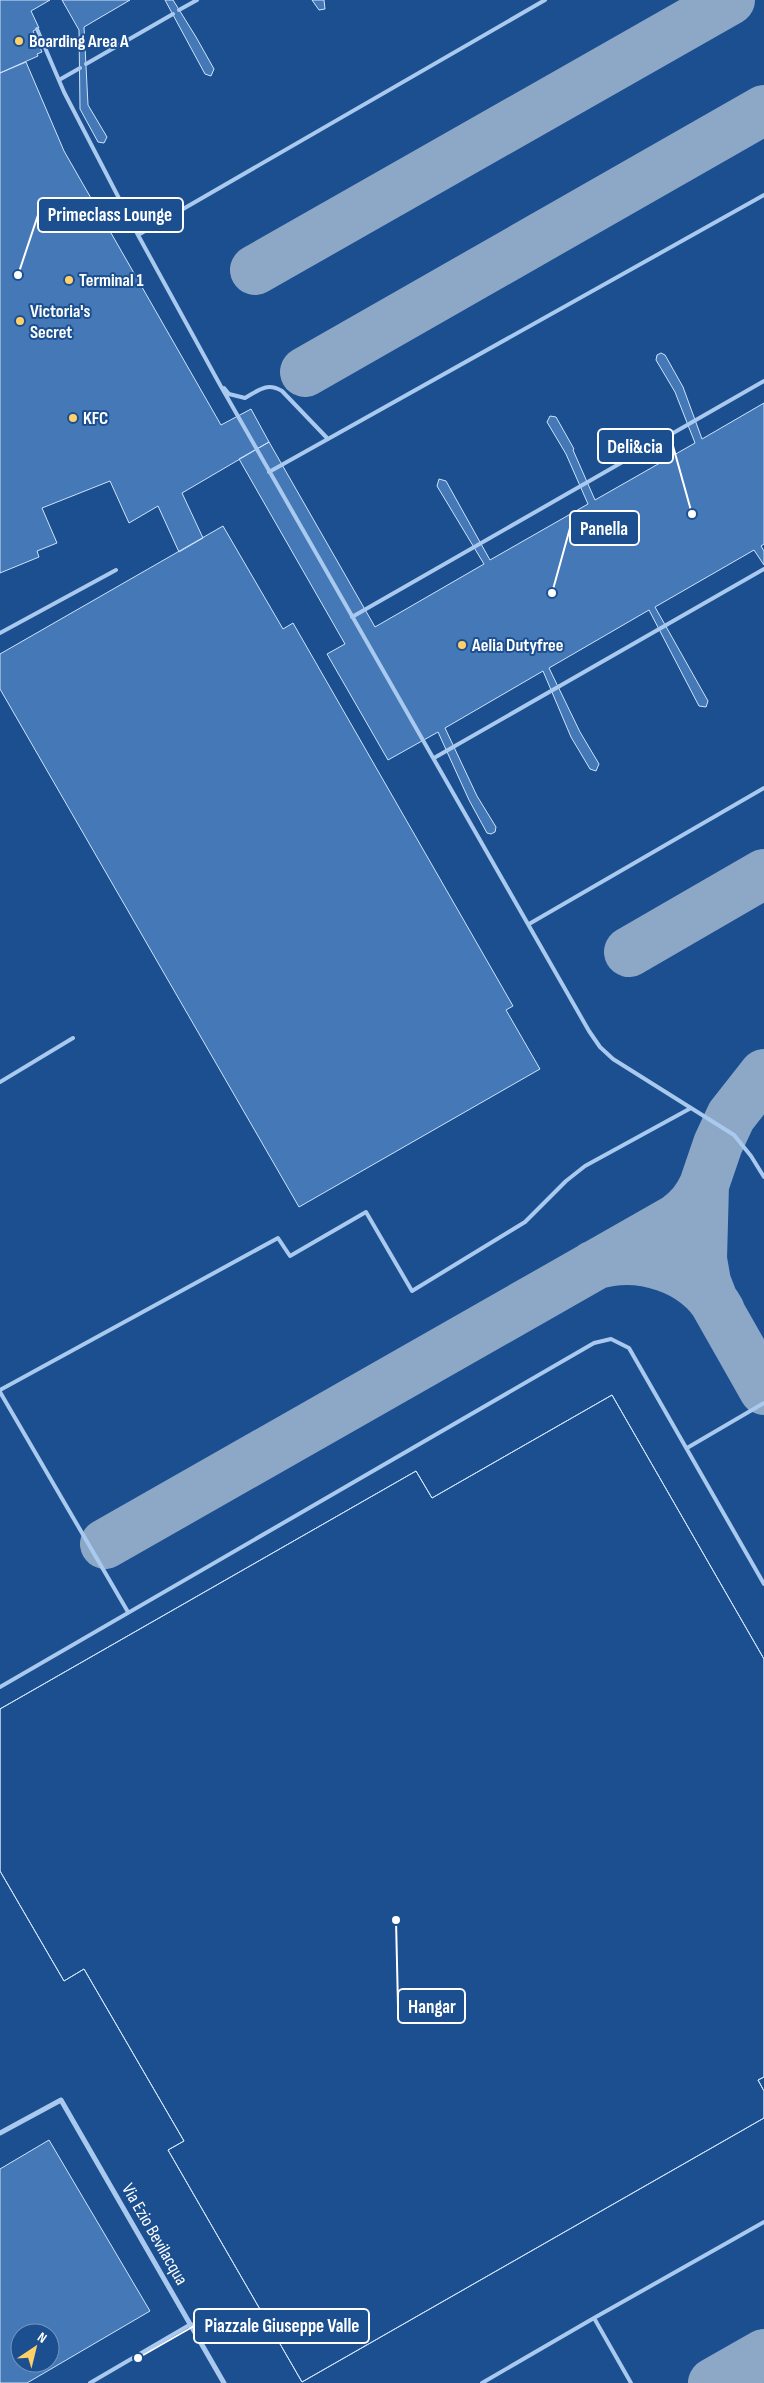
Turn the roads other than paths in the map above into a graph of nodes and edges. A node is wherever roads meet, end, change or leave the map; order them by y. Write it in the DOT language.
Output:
graph roads {
  1 [pos="197,0"];
  2 [pos="545,0"];
  3 [pos="179,10"];
  4 [pos="173,14"];
  5 [pos="37,29"];
  6 [pos="86,64"];
  7 [pos="80,68"];
  8 [pos="58,80"];
  9 [pos="764,196"];
  10 [pos="138,235"];
  11 [pos="764,381"];
  12 [pos="219,383"];
  13 [pos="328,439"];
  14 [pos="270,472"];
  15 [pos="764,569"];
  16 [pos="116,570"];
  17 [pos="352,617"];
  18 [pos="0,632"];
  19 [pos="434,758"];
  20 [pos="764,788"];
  21 [pos="529,924"];
  22 [pos="74,1038"];
  23 [pos="0,1081"];
  24 [pos="691,1108"];
  25 [pos="764,1177"];
  26 [pos="0,1391"];
  27 [pos="764,1404"];
  28 [pos="687,1448"];
  29 [pos="764,1584"];
  30 [pos="128,1612"];
  31 [pos="0,1687"];
  32 [pos="0,2133"];
  33 [pos="764,2222"];
  34 [pos="594,2318"];
  35 [pos="191,2324"];
  36 [pos="90,2383"];
  37 [pos="224,2383"];
  38 [pos="482,2383"];
  39 [pos="631,2383"];
  1 -- 3 [label="lane"];
  2 -- 10 [label="lane"];
  4 -- 6 [label="lane"];
  5 -- 8 [label="lane"];
  7 -- 8 [label="lane"];
  8 -- 10 [label="lane"];
  9 -- 13 [label="lane"];
  10 -- 12 [label="lane"];
  11 -- 17 [label="lane"];
  12 -- 13 [label="lane"];
  12 -- 14 [label="lane"];
  13 -- 14 [label="lane"];
  14 -- 17 [label="lane"];
  15 -- 19 [label="lane"];
  16 -- 18 [label="lane"];
  17 -- 19 [label="lane"];
  19 -- 21 [label="lane"];
  20 -- 21 [label="lane"];
  21 -- 24 [label="lane"];
  22 -- 23 [label="lane"];
  24 -- 25 [label="lane"];
  24 -- 26 [label="lane"];
  26 -- 30 [label="lane"];
  27 -- 28 [label="lane"];
  28 -- 29 [label="lane"];
  28 -- 30 [label="lane"];
  30 -- 31 [label="lane"];
  32 -- 35 [label="street, Via Ezio Bevilacqua"];
  33 -- 34 [label="lane"];
  34 -- 38 [label="lane"];
  34 -- 39 [label="lane"];
  35 -- 36 [label="lane"];
  35 -- 37 [label="street, Via Ezio Bevilacqua"];
}
